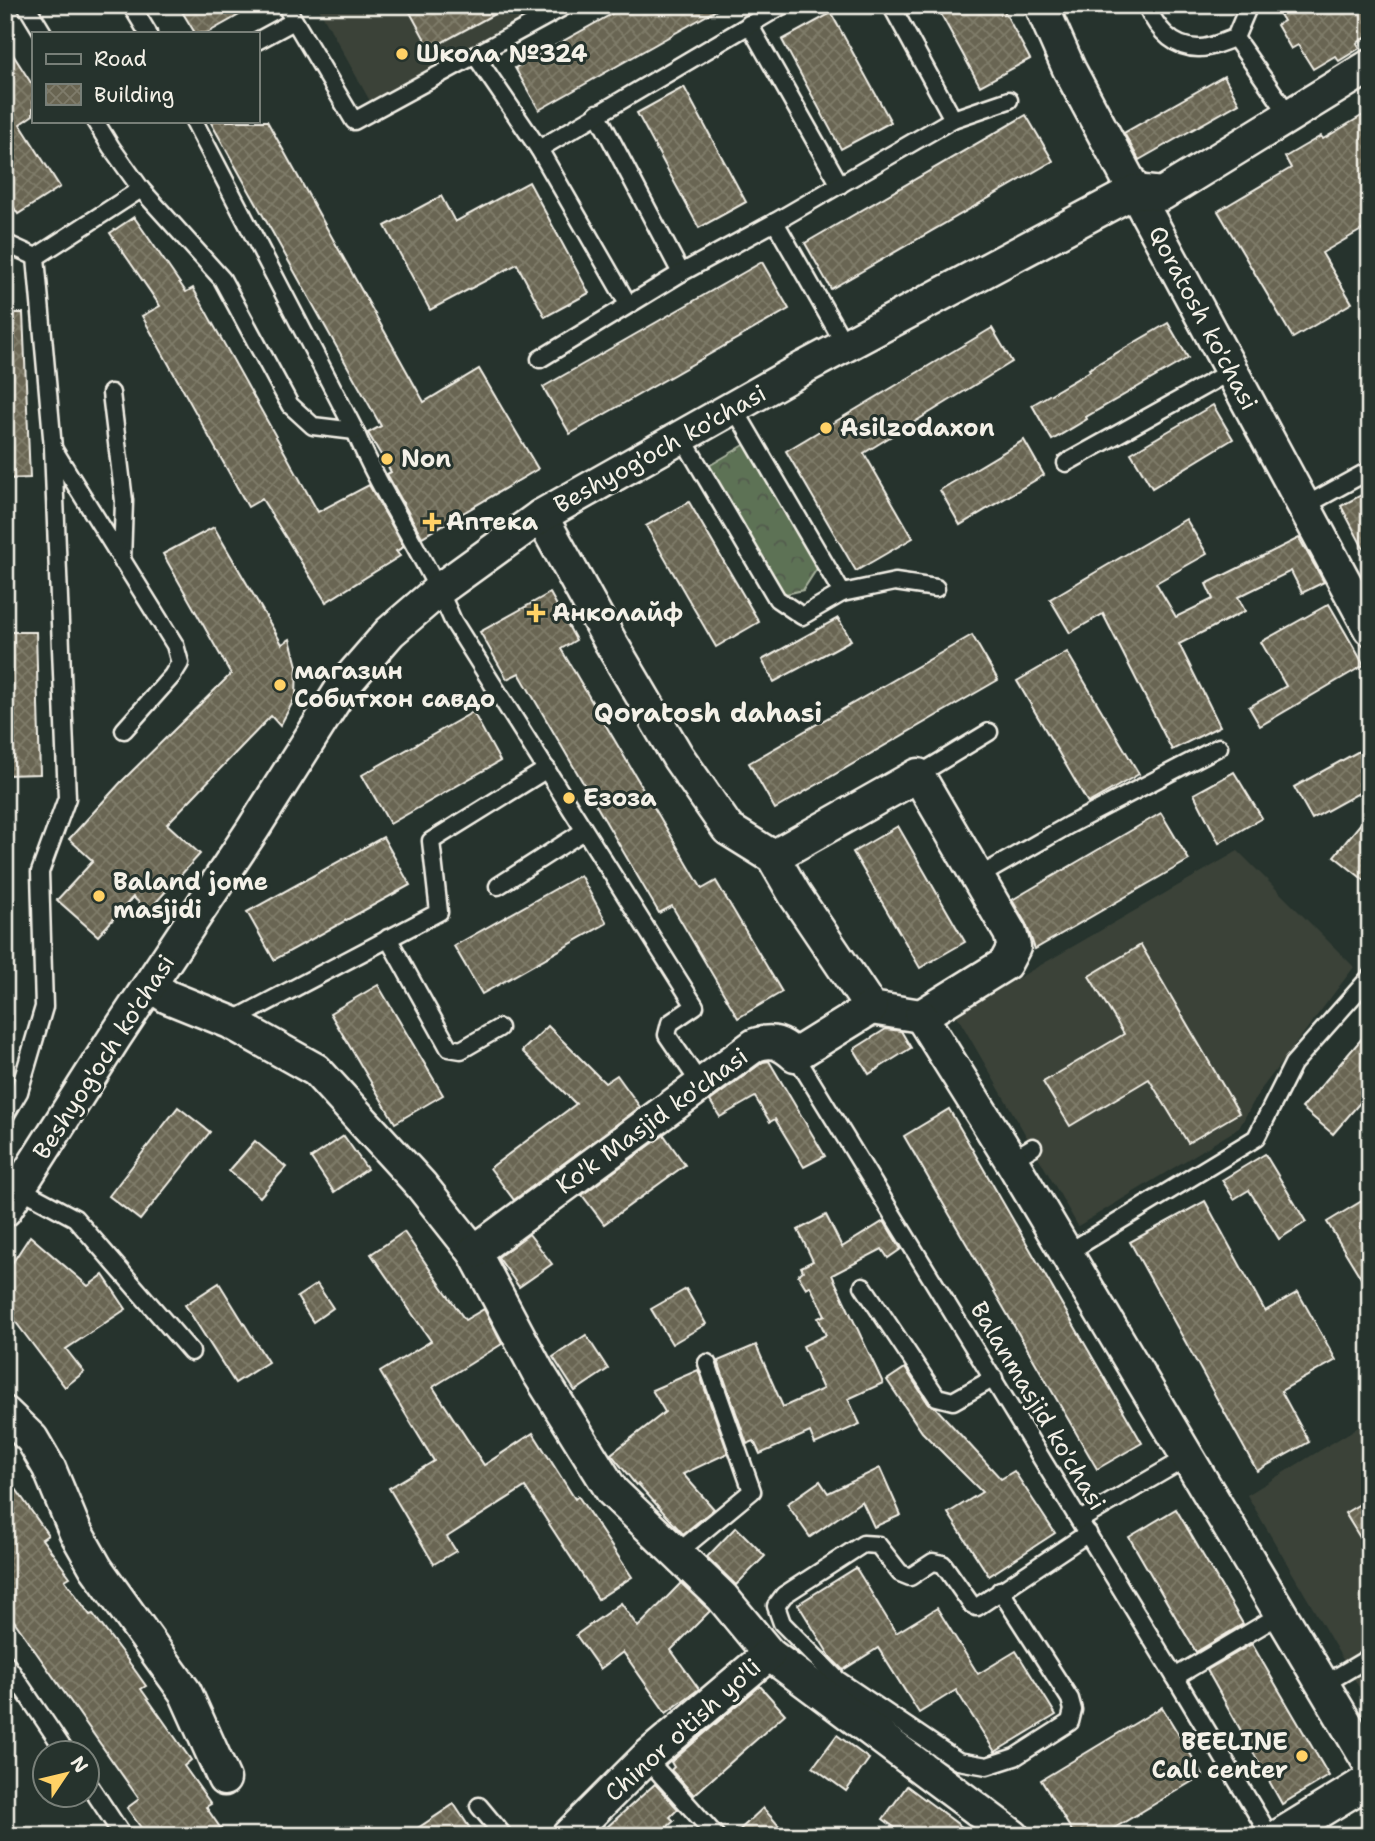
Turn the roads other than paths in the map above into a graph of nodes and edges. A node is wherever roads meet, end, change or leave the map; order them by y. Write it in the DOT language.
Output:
graph roads {
  1 [pos="26,5"];
  2 [pos="131,5"];
  3 [pos="285,5"];
  4 [pos="566,5"];
  5 [pos="783,5"];
  6 [pos="891,5"];
  7 [pos="1041,5"];
  8 [pos="1146,5"];
  9 [pos="1250,5"];
  10 [pos="294,21"];
  11 [pos="749,24"];
  12 [pos="42,32"];
  13 [pos="147,32"];
  14 [pos="1235,38"];
  15 [pos="259,40"];
  16 [pos="475,55"];
  17 [pos="1370,66"];
  18 [pos="1009,100"];
  19 [pos="597,113"];
  20 [pos="1289,115"];
  21 [pos="953,120"];
  22 [pos="96,122"];
  23 [pos="195,122"];
  24 [pos="539,149"];
  25 [pos="839,185"];
  26 [pos="141,189"];
  27 [pos="1135,191"];
  28 [pos="775,222"];
  29 [pos="5,243"];
  30 [pos="36,257"];
  31 [pos="681,273"];
  32 [pos="628,304"];
  33 [pos="845,345"];
  34 [pos="540,359"];
  35 [pos="1231,371"];
  36 [pos="111,393"];
  37 [pos="734,408"];
  38 [pos="355,430"];
  39 [pos="682,437"];
  40 [pos="52,447"];
  41 [pos="1066,463"];
  42 [pos="1370,470"];
  43 [pos="1303,507"];
  44 [pos="541,516"];
  45 [pos="122,562"];
  46 [pos="936,588"];
  47 [pos="440,590"];
  48 [pos="842,593"];
  49 [pos="1370,629"];
  50 [pos="124,730"];
  51 [pos="989,732"];
  52 [pos="1219,747"];
  53 [pos="547,769"];
  54 [pos="918,775"];
  55 [pos="584,831"];
  56 [pos="773,856"];
  57 [pos="978,877"];
  58 [pos="498,886"];
  59 [pos="388,938"];
  60 [pos="1370,977"];
  61 [pos="149,985"];
  62 [pos="871,1008"];
  63 [pos="921,1016"];
  64 [pos="230,1022"];
  65 [pos="499,1028"];
  66 [pos="795,1055"];
  67 [pos="701,1085"];
  68 [pos="5,1116"];
  69 [pos="12,1199"];
  70 [pos="474,1252"];
  71 [pos="1067,1253"];
  72 [pos="863,1286"];
  73 [pos="191,1352"];
  74 [pos="706,1363"];
  75 [pos="994,1378"];
  76 [pos="5,1413"];
  77 [pos="1188,1457"];
  78 [pos="1084,1526"];
  79 [pos="677,1553"];
  80 [pos="1000,1590"];
  81 [pos="1281,1614"];
  82 [pos="769,1654"];
  83 [pos="1370,1657"];
  84 [pos="5,1662"];
  85 [pos="1175,1677"];
  86 [pos="1322,1685"];
  87 [pos="58,1740"];
  88 [pos="646,1758"];
  89 [pos="1370,1765"];
  90 [pos="224,1779"];
  91 [pos="1370,1780"];
  92 [pos="102,1804"];
  93 [pos="479,1806"];
  94 [pos="123,1836"];
  95 [pos="504,1836"];
  96 [pos="568,1836"];
  97 [pos="716,1836"];
  98 [pos="1013,1836"];
  99 [pos="1270,1836"];
  100 [pos="1279,1836"];
  1 -- 12 [label="lane"];
  2 -- 13 [label="lane"];
  3 -- 10 [label="lane"];
  4 -- 16 [label="lane"];
  5 -- 11 [label="lane"];
  6 -- 21 [label="lane"];
  7 -- 27 [label="street, Qoratosh ko'chasi"];
  8 -- 14 [label="lane"];
  9 -- 14 [label="lane"];
  10 -- 15 [label="lane"];
  10 -- 16 [label="lane"];
  11 -- 19 [label="lane"];
  11 -- 25 [label="lane"];
  14 -- 20 [label="lane"];
  16 -- 24 [label="lane"];
  17 -- 20 [label="street, Beshyog'och ko'chasi"];
  18 -- 21 [label="lane"];
  19 -- 24 [label="lane"];
  19 -- 31 [label="lane"];
  20 -- 27 [label="street, Beshyog'och ko'chasi"];
  21 -- 25 [label="lane"];
  22 -- 26 [label="lane"];
  23 -- 38 [label="lane"];
  24 -- 32 [label="lane"];
  25 -- 28 [label="lane"];
  26 -- 30 [label="lane"];
  26 -- 38 [label="lane"];
  27 -- 33 [label="street, Beshyog'och ko'chasi"];
  27 -- 35 [label="street, Qoratosh ko'chasi"];
  28 -- 31 [label="lane"];
  28 -- 33 [label="lane"];
  29 -- 30 [label="lane"];
  30 -- 40 [label="lane"];
  31 -- 32 [label="lane"];
  32 -- 34 [label="lane"];
  33 -- 37 [label="street, Beshyog'och ko'chasi"];
  35 -- 41 [label="lane"];
  35 -- 43 [label="street, Qoratosh ko'chasi"];
  36 -- 45 [label="lane"];
  37 -- 39 [label="street, Beshyog'och ko'chasi"];
  37 -- 48 [label="lane"];
  38 -- 47 [label="lane"];
  39 -- 44 [label="street, Beshyog'och ko'chasi"];
  39 -- 48 [label="lane"];
  40 -- 45 [label="lane"];
  40 -- 68 [label="lane"];
  42 -- 43 [label="lane"];
  43 -- 49 [label="street, Qoratosh ko'chasi"];
  44 -- 47 [label="street, Beshyog'och ko'chasi"];
  44 -- 56 [label="street"];
  45 -- 50 [label="lane"];
  46 -- 48 [label="lane"];
  47 -- 53 [label="lane"];
  47 -- 61 [label="street, Beshyog'och ko'chasi"];
  51 -- 54 [label="lane"];
  52 -- 57 [label="lane"];
  53 -- 55 [label="lane"];
  53 -- 59 [label="lane"];
  54 -- 56 [label="street"];
  54 -- 57 [label="street"];
  55 -- 58 [label="lane"];
  55 -- 67 [label="lane"];
  56 -- 62 [label="street"];
  57 -- 63 [label="street"];
  59 -- 64 [label="lane"];
  59 -- 65 [label="lane"];
  60 -- 71 [label="lane"];
  61 -- 64 [label="street"];
  61 -- 69 [label="street, Beshyog'och ko'chasi"];
  62 -- 63 [label="street"];
  62 -- 66 [label="street"];
  63 -- 71 [label="street"];
  64 -- 70 [label="street"];
  66 -- 67 [label="street, Ko'k Masjid ko'chasi"];
  66 -- 75 [label="lane, Balanmasjid ko'chasi"];
  67 -- 70 [label="street, Ko'k Masjid ko'chasi"];
  69 -- 73 [label="lane"];
  70 -- 79 [label="street"];
  71 -- 77 [label="street"];
  72 -- 75 [label="lane"];
  74 -- 79 [label="lane"];
  75 -- 78 [label="lane, Balanmasjid ko'chasi"];
  76 -- 90 [label="street"];
  77 -- 78 [label="lane"];
  77 -- 81 [label="street"];
  78 -- 80 [label="lane"];
  78 -- 85 [label="lane, Balanmasjid ko'chasi"];
  79 -- 82 [label="street"];
  80 -- 80 [label="lane"];
  81 -- 85 [label="lane"];
  81 -- 86 [label="street"];
  82 -- 88 [label="street, Chinor o'tish yo'li"];
  82 -- 98 [label="street"];
  83 -- 86 [label="lane"];
  84 -- 87 [label="lane"];
  85 -- 99 [label="lane, Balanmasjid ko'chasi"];
  86 -- 89 [label="street"];
  88 -- 96 [label="street, Chinor o'tish yo'li"];
  88 -- 97 [label="lane"];
  91 -- 100 [label="street"];
  92 -- 94 [label="lane"];
  93 -- 95 [label="lane"];
}
